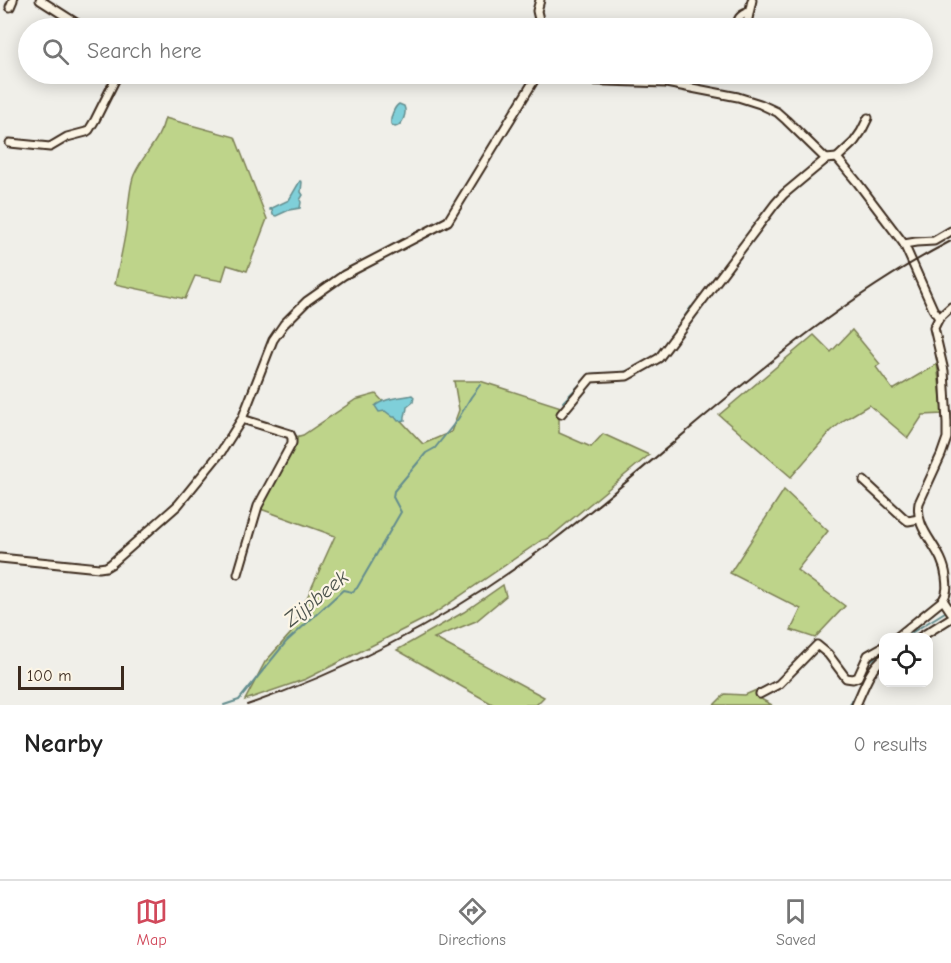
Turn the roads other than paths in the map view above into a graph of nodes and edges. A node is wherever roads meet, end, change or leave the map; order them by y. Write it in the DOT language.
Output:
graph roads {
  1 [pos="40,0"];
  2 [pos="540,0"];
  3 [pos="752,0"];
  4 [pos="749,12"];
  5 [pos="68,18"];
  6 [pos="539,18"];
  7 [pos="738,18"];
  8 [pos="748,18"];
  9 [pos="113,84"];
  10 [pos="532,84"];
  11 [pos="671,84"];
  12 [pos="868,118"];
  13 [pos="10,143"];
  14 [pos="837,158"];
  15 [pos="826,159"];
  16 [pos="951,231"];
  17 [pos="904,244"];
  18 [pos="951,307"];
  19 [pos="939,318"];
  20 [pos="563,411"];
  21 [pos="242,418"];
  22 [pos="949,424"];
  23 [pos="864,481"];
  24 [pos="919,519"];
  25 [pos="0,558"];
  26 [pos="238,574"];
  27 [pos="943,600"];
  28 [pos="951,612"];
  29 [pos="951,618"];
  30 [pos="902,633"];
  31 [pos="927,633"];
  32 [pos="879,649"];
  33 [pos="879,661"];
  34 [pos="760,694"];
  35 [pos="856,705"];
  1 -- 5 [label="street"];
  2 -- 6 [label="street"];
  3 -- 4 [label="street"];
  4 -- 7 [label="street"];
  4 -- 8 [label="street"];
  9 -- 13 [label="street"];
  10 -- 21 [label="street"];
  11 -- 15 [label="street"];
  12 -- 14 [label="street"];
  14 -- 15 [label="street"];
  14 -- 17 [label="street"];
  15 -- 20 [label="street"];
  16 -- 17 [label="street"];
  17 -- 19 [label="street"];
  18 -- 19 [label="street"];
  19 -- 22 [label="street"];
  21 -- 25 [label="street"];
  21 -- 26 [label="street"];
  22 -- 24 [label="street"];
  23 -- 24 [label="street"];
  24 -- 27 [label="street"];
  27 -- 28 [label="street"];
  27 -- 30 [label="street"];
  29 -- 31 [label="street"];
  32 -- 34 [label="street"];
  33 -- 35 [label="street"];
}
